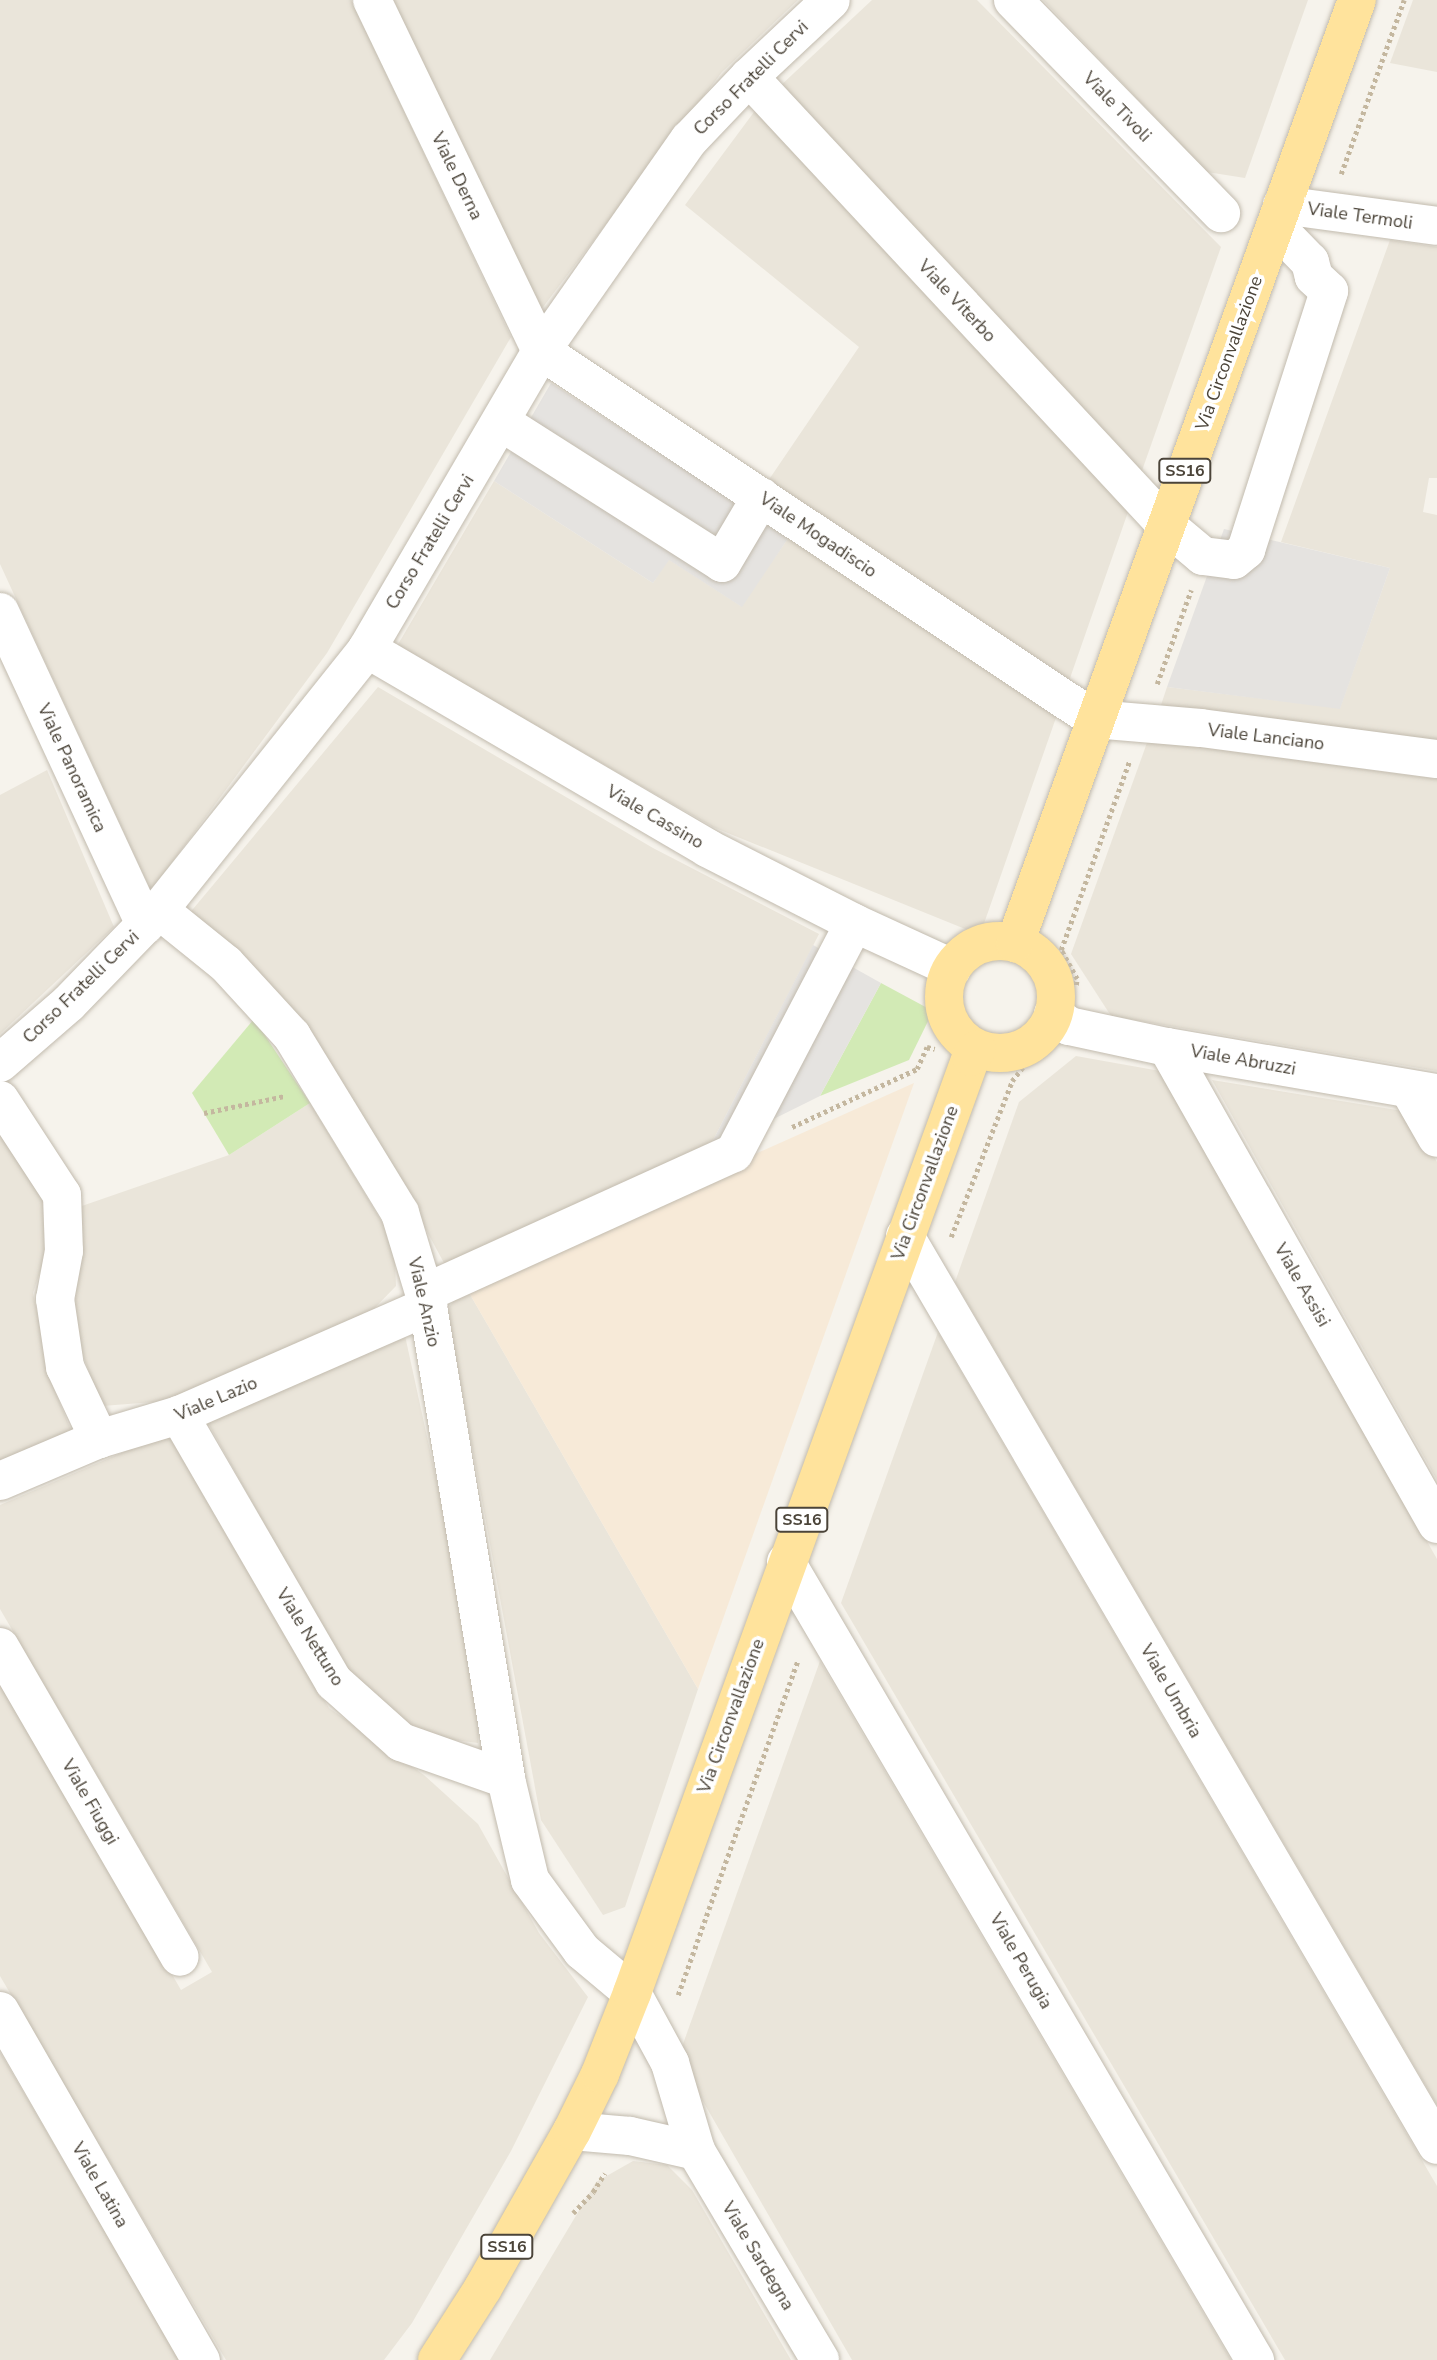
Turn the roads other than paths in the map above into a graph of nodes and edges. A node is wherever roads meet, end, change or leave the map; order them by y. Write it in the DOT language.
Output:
graph roads {
  1 [pos="372,0"];
  2 [pos="831,0"];
  3 [pos="1013,0"];
  4 [pos="1357,0"];
  5 [pos="749,77"];
  6 [pos="1221,213"];
  7 [pos="1279,216"];
  8 [pos="1437,226"];
  9 [pos="541,351"];
  10 [pos="501,422"];
  11 [pos="761,497"];
  12 [pos="1166,525"];
  13 [pos="0,612"];
  14 [pos="367,649"];
  15 [pos="1094,719"];
  16 [pos="1437,759"];
  17 [pos="152,918"];
  18 [pos="854,923"];
  19 [pos="1015,943"];
  20 [pos="952,968"];
  21 [pos="1053,1014"];
  22 [pos="1167,1047"];
  23 [pos="974,1053"];
  24 [pos="0,1063"];
  25 [pos="1423,1091"];
  26 [pos="0,1100"];
  27 [pos="1437,1138"];
  28 [pos="905,1236"];
  29 [pos="426,1300"];
  30 [pos="180,1415"];
  31 [pos="99,1439"];
  32 [pos="0,1481"];
  33 [pos="1437,1524"];
  34 [pos="786,1562"];
  35 [pos="0,1647"];
  36 [pos="506,1779"];
  37 [pos="180,1957"];
  38 [pos="632,1993"];
  39 [pos="0,2011"];
  40 [pos="572,2131"];
  41 [pos="1437,2145"];
  42 [pos="696,2151"];
  43 [pos="201,2360"];
  44 [pos="437,2360"];
  45 [pos="820,2360"];
  46 [pos="1255,2360"];
  1 -- 9 [label="street, Viale Derna"];
  2 -- 5 [label="street, Corso Fratelli Cervi"];
  3 -- 6 [label="street, Viale Tivoli"];
  4 -- 7 [label="main road, Via Circonvallazione / SS16"];
  5 -- 9 [label="street, Corso Fratelli Cervi"];
  5 -- 12 [label="street, Viale Viterbo"];
  7 -- 8 [label="street, Viale Termoli"];
  7 -- 12 [label="main road, Via Circonvallazione / SS16"];
  7 -- 12 [label="street, Viale Viterbo"];
  9 -- 10 [label="street, Corso Fratelli Cervi"];
  9 -- 11 [label="street, Viale Mogadiscio"];
  10 -- 11 [label="street"];
  10 -- 14 [label="street, Corso Fratelli Cervi"];
  11 -- 15 [label="street, Viale Mogadiscio"];
  12 -- 15 [label="main road, Via Circonvallazione / SS16"];
  13 -- 17 [label="street, Viale Panoramica"];
  14 -- 17 [label="street, Corso Fratelli Cervi"];
  14 -- 18 [label="street, Viale Cassino"];
  15 -- 16 [label="street, Viale Lanciano"];
  15 -- 19 [label="main road, Via Circonvallazione / SS16"];
  17 -- 24 [label="street, Corso Fratelli Cervi"];
  17 -- 29 [label="street, Viale Anzio"];
  18 -- 20 [label="street, Viale Cassino"];
  18 -- 29 [label="street, Viale Lazio"];
  19 -- 20 [label="main road"];
  19 -- 21 [label="main road"];
  20 -- 23 [label="main road"];
  21 -- 22 [label="street, Viale Abruzzi"];
  21 -- 23 [label="main road"];
  22 -- 25 [label="street, Viale Abruzzi"];
  22 -- 33 [label="street, Viale Assisi"];
  23 -- 28 [label="main road, Via Circonvallazione / SS16"];
  25 -- 27 [label="street"];
  26 -- 31 [label="street"];
  28 -- 34 [label="main road, Via Circonvallazione / SS16"];
  28 -- 41 [label="street, Viale Umbria"];
  29 -- 30 [label="street, Viale Lazio"];
  29 -- 36 [label="street, Viale Anzio"];
  30 -- 31 [label="street, Viale Lazio"];
  30 -- 36 [label="street, Viale Nettuno"];
  31 -- 32 [label="street, Viale Lazio"];
  34 -- 38 [label="main road, Via Circonvallazione / SS16"];
  34 -- 46 [label="street, Viale Perugia"];
  35 -- 37 [label="street, Viale Fiuggi"];
  36 -- 38 [label="street"];
  38 -- 40 [label="main road, Via Circonvallazione / SS16"];
  38 -- 42 [label="street, Viale Sardegna"];
  39 -- 43 [label="street, Viale Latina"];
  40 -- 42 [label="street"];
  40 -- 44 [label="main road, Via Circonvallazione / SS16"];
  42 -- 45 [label="street, Viale Sardegna"];
}
